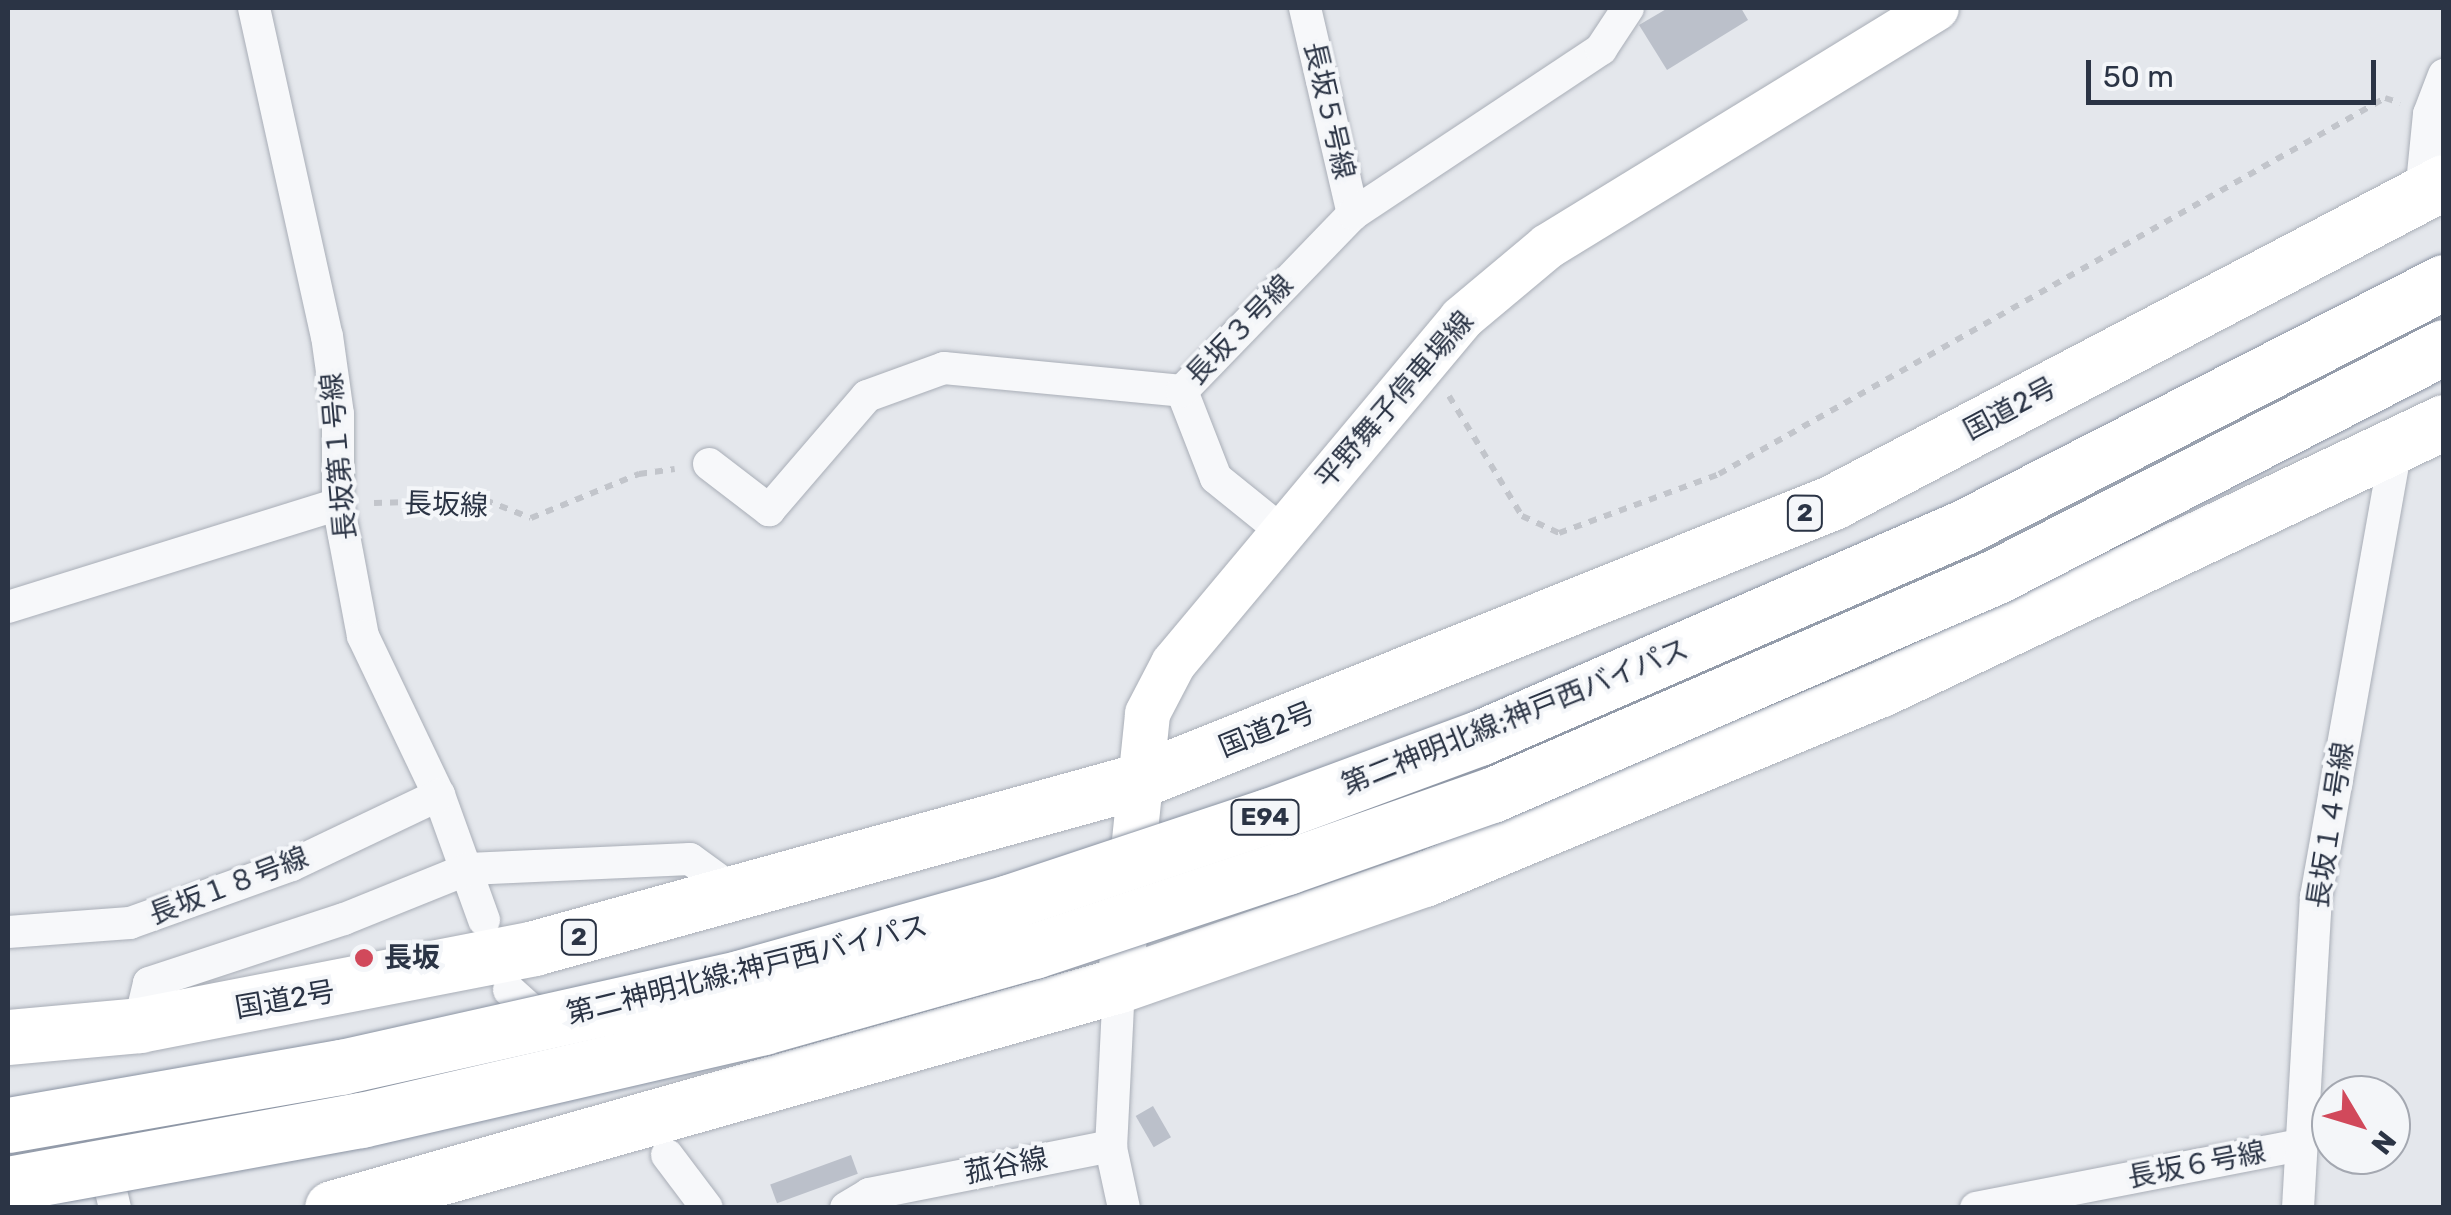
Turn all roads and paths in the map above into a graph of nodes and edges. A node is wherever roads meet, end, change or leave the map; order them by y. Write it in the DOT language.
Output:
graph roads {
  1 [pos="254,8"];
  2 [pos="1305,8"];
  3 [pos="1628,8"];
  4 [pos="1936,8"];
  5 [pos="2444,75"];
  6 [pos="2429,114"];
  7 [pos="2432,188"];
  8 [pos="1353,214"];
  9 [pos="2444,282"];
  10 [pos="2444,348"];
  11 [pos="1427,360"];
  12 [pos="1182,391"];
  13 [pos="2425,432"];
  14 [pos="709,464"];
  15 [pos="338,504"];
  16 [pos="1283,532"];
  17 [pos="8,606"];
  18 [pos="1138,782"];
  19 [pos="438,795"];
  20 [pos="468,869"];
  21 [pos="741,896"];
  22 [pos="484,920"];
  23 [pos="8,932"];
  24 [pos="1119,985"];
  25 [pos="509,990"];
  26 [pos="139,1025"];
  27 [pos="8,1036"];
  28 [pos="560,1036"];
  29 [pos="630,1099"];
  30 [pos="8,1124"];
  31 [pos="98,1135"];
  32 [pos="2300,1145"];
  33 [pos="1111,1146"];
  34 [pos="8,1149"];
  35 [pos="667,1155"];
  36 [pos="8,1184"];
  37 [pos="114,1208"];
  38 [pos="332,1208"];
  39 [pos="707,1208"];
  40 [pos="846,1208"];
  41 [pos="1124,1208"];
  42 [pos="1976,1208"];
  43 [pos="2298,1208"];
  1 -- 15 [label="street, 長坂第１号線"];
  2 -- 8 [label="street, 長坂５号線"];
  3 -- 8 [label="street, 長坂３号線"];
  4 -- 11 [label="main road, 平野舞子停車場線"];
  5 -- 6 [label="street"];
  6 -- 7 [label="street"];
  6 -- 11 [label="path"];
  7 -- 18 [label="highway, 国道2号 / 2"];
  8 -- 12 [label="street, 長坂３号線"];
  9 -- 30 [label="highway, 第二神明北線;神戸西バイパス / E94, bridge"];
  10 -- 36 [label="highway, 第二神明北線;神戸西バイパス / E94, bridge"];
  11 -- 16 [label="main road, 平野舞子停車場線"];
  12 -- 14 [label="street, 長坂３号線"];
  12 -- 16 [label="street"];
  13 -- 24 [label="highway"];
  13 -- 32 [label="street, 長坂１４号線"];
  14 -- 15 [label="path, 長坂線"];
  15 -- 17 [label="street"];
  15 -- 19 [label="street, 長坂第１号線"];
  16 -- 18 [label="main road, 平野舞子停車場線"];
  18 -- 21 [label="highway, 国道2号 / 2"];
  18 -- 24 [label="main road, 平野舞子停車場線"];
  19 -- 20 [label="street, 長坂第１号線"];
  19 -- 23 [label="street, 長坂１８号線"];
  20 -- 21 [label="street"];
  20 -- 22 [label="street, 長坂第１号線"];
  20 -- 26 [label="street"];
  21 -- 26 [label="highway, 国道2号 / 2"];
  24 -- 33 [label="street"];
  24 -- 38 [label="highway"];
  25 -- 28 [label="street"];
  26 -- 27 [label="highway, 国道2号 / 2"];
  28 -- 29 [label="street"];
  28 -- 31 [label="street"];
  31 -- 34 [label="street"];
  31 -- 37 [label="street"];
  32 -- 42 [label="street, 長坂６号線"];
  32 -- 43 [label="street, 長坂１４号線"];
  33 -- 40 [label="street, 菰谷線"];
  33 -- 41 [label="street"];
  35 -- 39 [label="street"];
}
